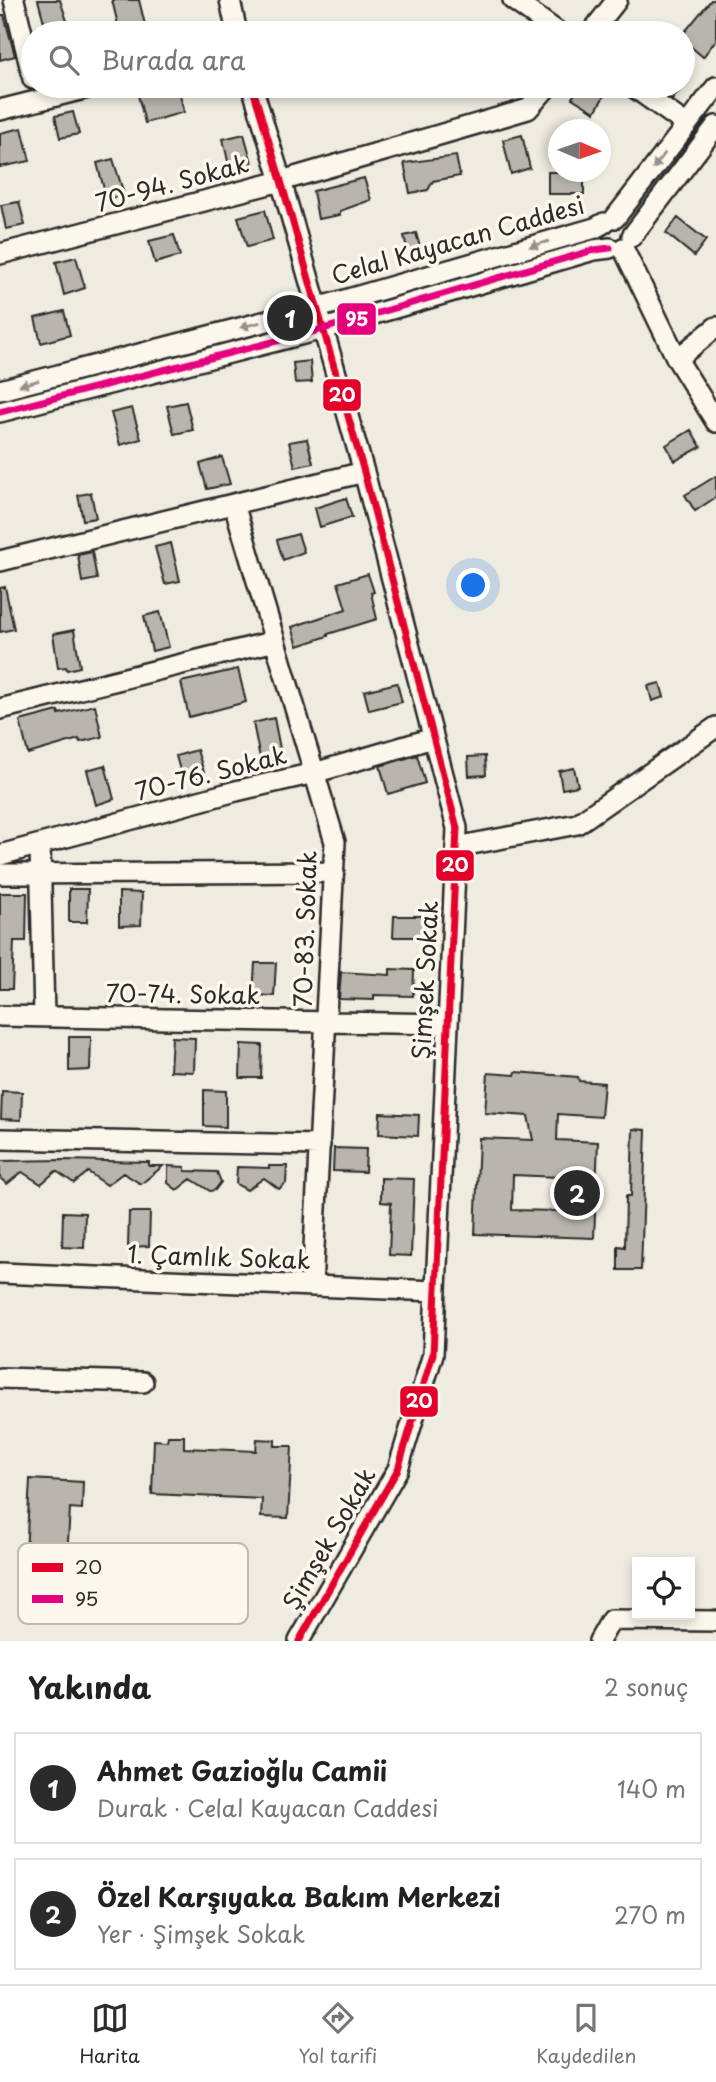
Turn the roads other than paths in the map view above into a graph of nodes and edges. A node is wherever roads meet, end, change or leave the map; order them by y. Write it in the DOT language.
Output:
graph roads {
  1 [pos="14,0"];
  2 [pos="230,0"];
  3 [pos="513,0"];
  4 [pos="617,0"];
  5 [pos="234,21"];
  6 [pos="542,21"];
  7 [pos="600,21"];
  8 [pos="21,29"];
  9 [pos="716,87"];
  10 [pos="26,98"];
  11 [pos="256,98"];
  12 [pos="538,98"];
  13 [pos="649,98"];
  14 [pos="0,110"];
  15 [pos="687,125"];
  16 [pos="716,126"];
  17 [pos="281,181"];
  18 [pos="610,220"];
  19 [pos="622,244"];
  20 [pos="0,254"];
  21 [pos="317,308"];
  22 [pos="716,327"];
  23 [pos="323,329"];
  24 [pos="677,359"];
  25 [pos="0,390"];
  26 [pos="0,412"];
  27 [pos="716,422"];
  28 [pos="364,472"];
  29 [pos="234,504"];
  30 [pos="0,561"];
  31 [pos="275,641"];
  32 [pos="0,709"];
  33 [pos="716,727"];
  34 [pos="433,738"];
  35 [pos="314,773"];
  36 [pos="40,845"];
  37 [pos="456,847"];
  38 [pos="0,855"];
  39 [pos="334,872"];
  40 [pos="0,874"];
  41 [pos="42,874"];
  42 [pos="0,1016"];
  43 [pos="44,1017"];
  44 [pos="326,1021"];
  45 [pos="448,1024"];
  46 [pos="0,1139"];
  47 [pos="320,1145"];
  48 [pos="0,1273"];
  49 [pos="313,1286"];
  50 [pos="436,1291"];
  51 [pos="0,1378"];
  52 [pos="143,1382"];
  53 [pos="716,1621"];
  54 [pos="604,1638"];
  55 [pos="299,1641"];
  1 -- 8 [label="street"];
  2 -- 5 [label="street"];
  3 -- 6 [label="street"];
  4 -- 7 [label="street"];
  9 -- 15 [label="street, Celal Kayacan Caddesi"];
  10 -- 14 [label="street"];
  11 -- 17 [label="street, Şimşek Sokak"];
  12 -- 17 [label="street, 70-94. Sokak"];
  13 -- 15 [label="street"];
  15 -- 18 [label="street, Celal Kayacan Caddesi, one-way"];
  16 -- 19 [label="street"];
  17 -- 20 [label="street, 70-94. Sokak"];
  17 -- 21 [label="street, Şimşek Sokak"];
  18 -- 19 [label="street"];
  18 -- 19 [label="street"];
  18 -- 21 [label="street, Celal Kayacan Caddesi, one-way"];
  19 -- 23 [label="street, Celal Kayacan Caddesi"];
  19 -- 24 [label="street"];
  21 -- 23 [label="street, Şimşek Sokak"];
  21 -- 25 [label="street, Celal Kayacan Caddesi, one-way"];
  22 -- 24 [label="street"];
  23 -- 26 [label="street, Celal Kayacan Caddesi"];
  23 -- 28 [label="street, Şimşek Sokak"];
  24 -- 27 [label="street"];
  28 -- 29 [label="street"];
  28 -- 34 [label="street, Şimşek Sokak"];
  29 -- 30 [label="street"];
  29 -- 31 [label="street, 70-83. Sokak"];
  31 -- 32 [label="street"];
  31 -- 35 [label="street, 70-83. Sokak"];
  33 -- 37 [label="street"];
  34 -- 35 [label="street, 70-76. Sokak"];
  34 -- 37 [label="street, Şimşek Sokak"];
  35 -- 36 [label="street, 70-76. Sokak"];
  35 -- 39 [label="street, 70-83. Sokak"];
  36 -- 38 [label="street, 70-76. Sokak"];
  36 -- 41 [label="street"];
  37 -- 45 [label="street, Şimşek Sokak"];
  39 -- 41 [label="street"];
  39 -- 44 [label="street, 70-83. Sokak"];
  40 -- 41 [label="street"];
  41 -- 43 [label="street"];
  42 -- 43 [label="street, 70-74. Sokak"];
  43 -- 44 [label="street, 70-74. Sokak"];
  44 -- 45 [label="street, 70-74. Sokak"];
  44 -- 47 [label="street, 70-83. Sokak"];
  45 -- 50 [label="street, Şimşek Sokak"];
  46 -- 47 [label="street"];
  47 -- 49 [label="street, 70-83. Sokak"];
  48 -- 49 [label="street, 1. Çamlık Sokak"];
  49 -- 50 [label="street, 1. Çamlık Sokak"];
  50 -- 55 [label="street, Şimşek Sokak"];
  51 -- 52 [label="street"];
  53 -- 54 [label="street"];
}
